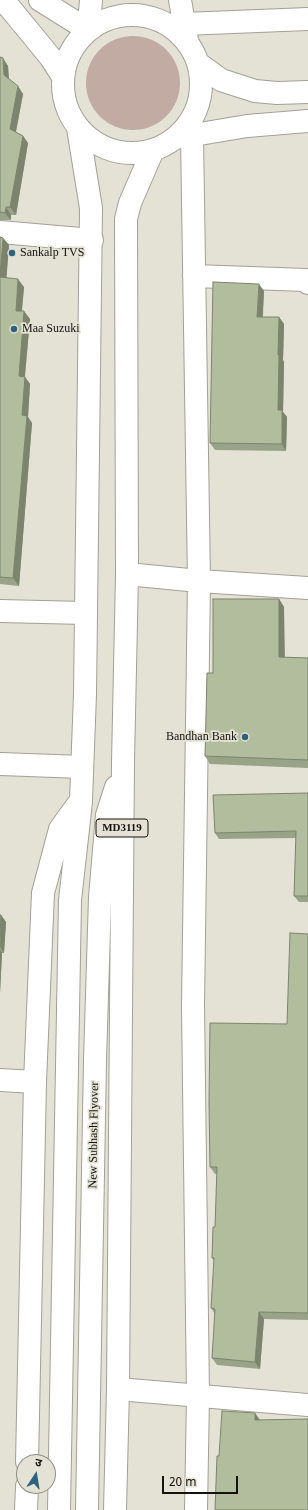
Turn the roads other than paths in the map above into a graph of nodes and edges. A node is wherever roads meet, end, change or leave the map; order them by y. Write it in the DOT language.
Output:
graph roads {
  1 [pos="2,0"];
  2 [pos="40,0"];
  3 [pos="91,0"];
  4 [pos="180,0"];
  5 [pos="308,19"];
  6 [pos="90,29"];
  7 [pos="186,32"];
  8 [pos="199,64"];
  9 [pos="63,76"];
  10 [pos="308,92"];
  11 [pos="308,121"];
  12 [pos="78,128"];
  13 [pos="184,137"];
  14 [pos="153,150"];
  15 [pos="0,232"];
  16 [pos="92,240"];
  17 [pos="194,276"];
  18 [pos="308,283"];
  19 [pos="127,574"];
  20 [pos="200,581"];
  21 [pos="308,588"];
  22 [pos="0,611"];
  23 [pos="85,613"];
  24 [pos="123,762"];
  25 [pos="0,764"];
  26 [pos="82,767"];
  27 [pos="81,800"];
  28 [pos="0,1080"];
  29 [pos="35,1082"];
  30 [pos="118,1389"];
  31 [pos="198,1396"];
  32 [pos="308,1405"];
  33 [pos="27,1454"];
  34 [pos="27,1494"];
  35 [pos="26,1510"];
  36 [pos="59,1510"];
  37 [pos="87,1510"];
  38 [pos="115,1510"];
  39 [pos="196,1510"];
  1 -- 9 [label="main road"];
  2 -- 6 [label="main road"];
  3 -- 6 [label="main road"];
  4 -- 7 [label="main road"];
  5 -- 7 [label="main road"];
  6 -- 7 [label="main road"];
  6 -- 9 [label="main road"];
  7 -- 8 [label="main road"];
  8 -- 10 [label="main road"];
  8 -- 13 [label="main road"];
  9 -- 12 [label="main road"];
  11 -- 13 [label="main road"];
  12 -- 14 [label="main road"];
  12 -- 16 [label="main road"];
  13 -- 14 [label="main road"];
  13 -- 17 [label="main road"];
  14 -- 19 [label="main road, MD3119"];
  15 -- 16 [label="main road"];
  16 -- 23 [label="main road"];
  17 -- 18 [label="main road"];
  17 -- 20 [label="main road"];
  19 -- 20 [label="main road"];
  19 -- 24 [label="main road, MD3119"];
  20 -- 21 [label="main road"];
  20 -- 31 [label="main road"];
  22 -- 23 [label="main road"];
  23 -- 26 [label="main road"];
  24 -- 30 [label="main road, MD3119"];
  24 -- 37 [label="main road, New Subhash Flyover"];
  25 -- 26 [label="main road"];
  26 -- 27 [label="main road"];
  27 -- 29 [label="main road"];
  27 -- 36 [label="main road"];
  28 -- 29 [label="main road"];
  29 -- 33 [label="main road"];
  30 -- 31 [label="main road"];
  30 -- 38 [label="main road, MD3119"];
  31 -- 32 [label="main road"];
  31 -- 39 [label="main road"];
  34 -- 35 [label="main road"];
}
